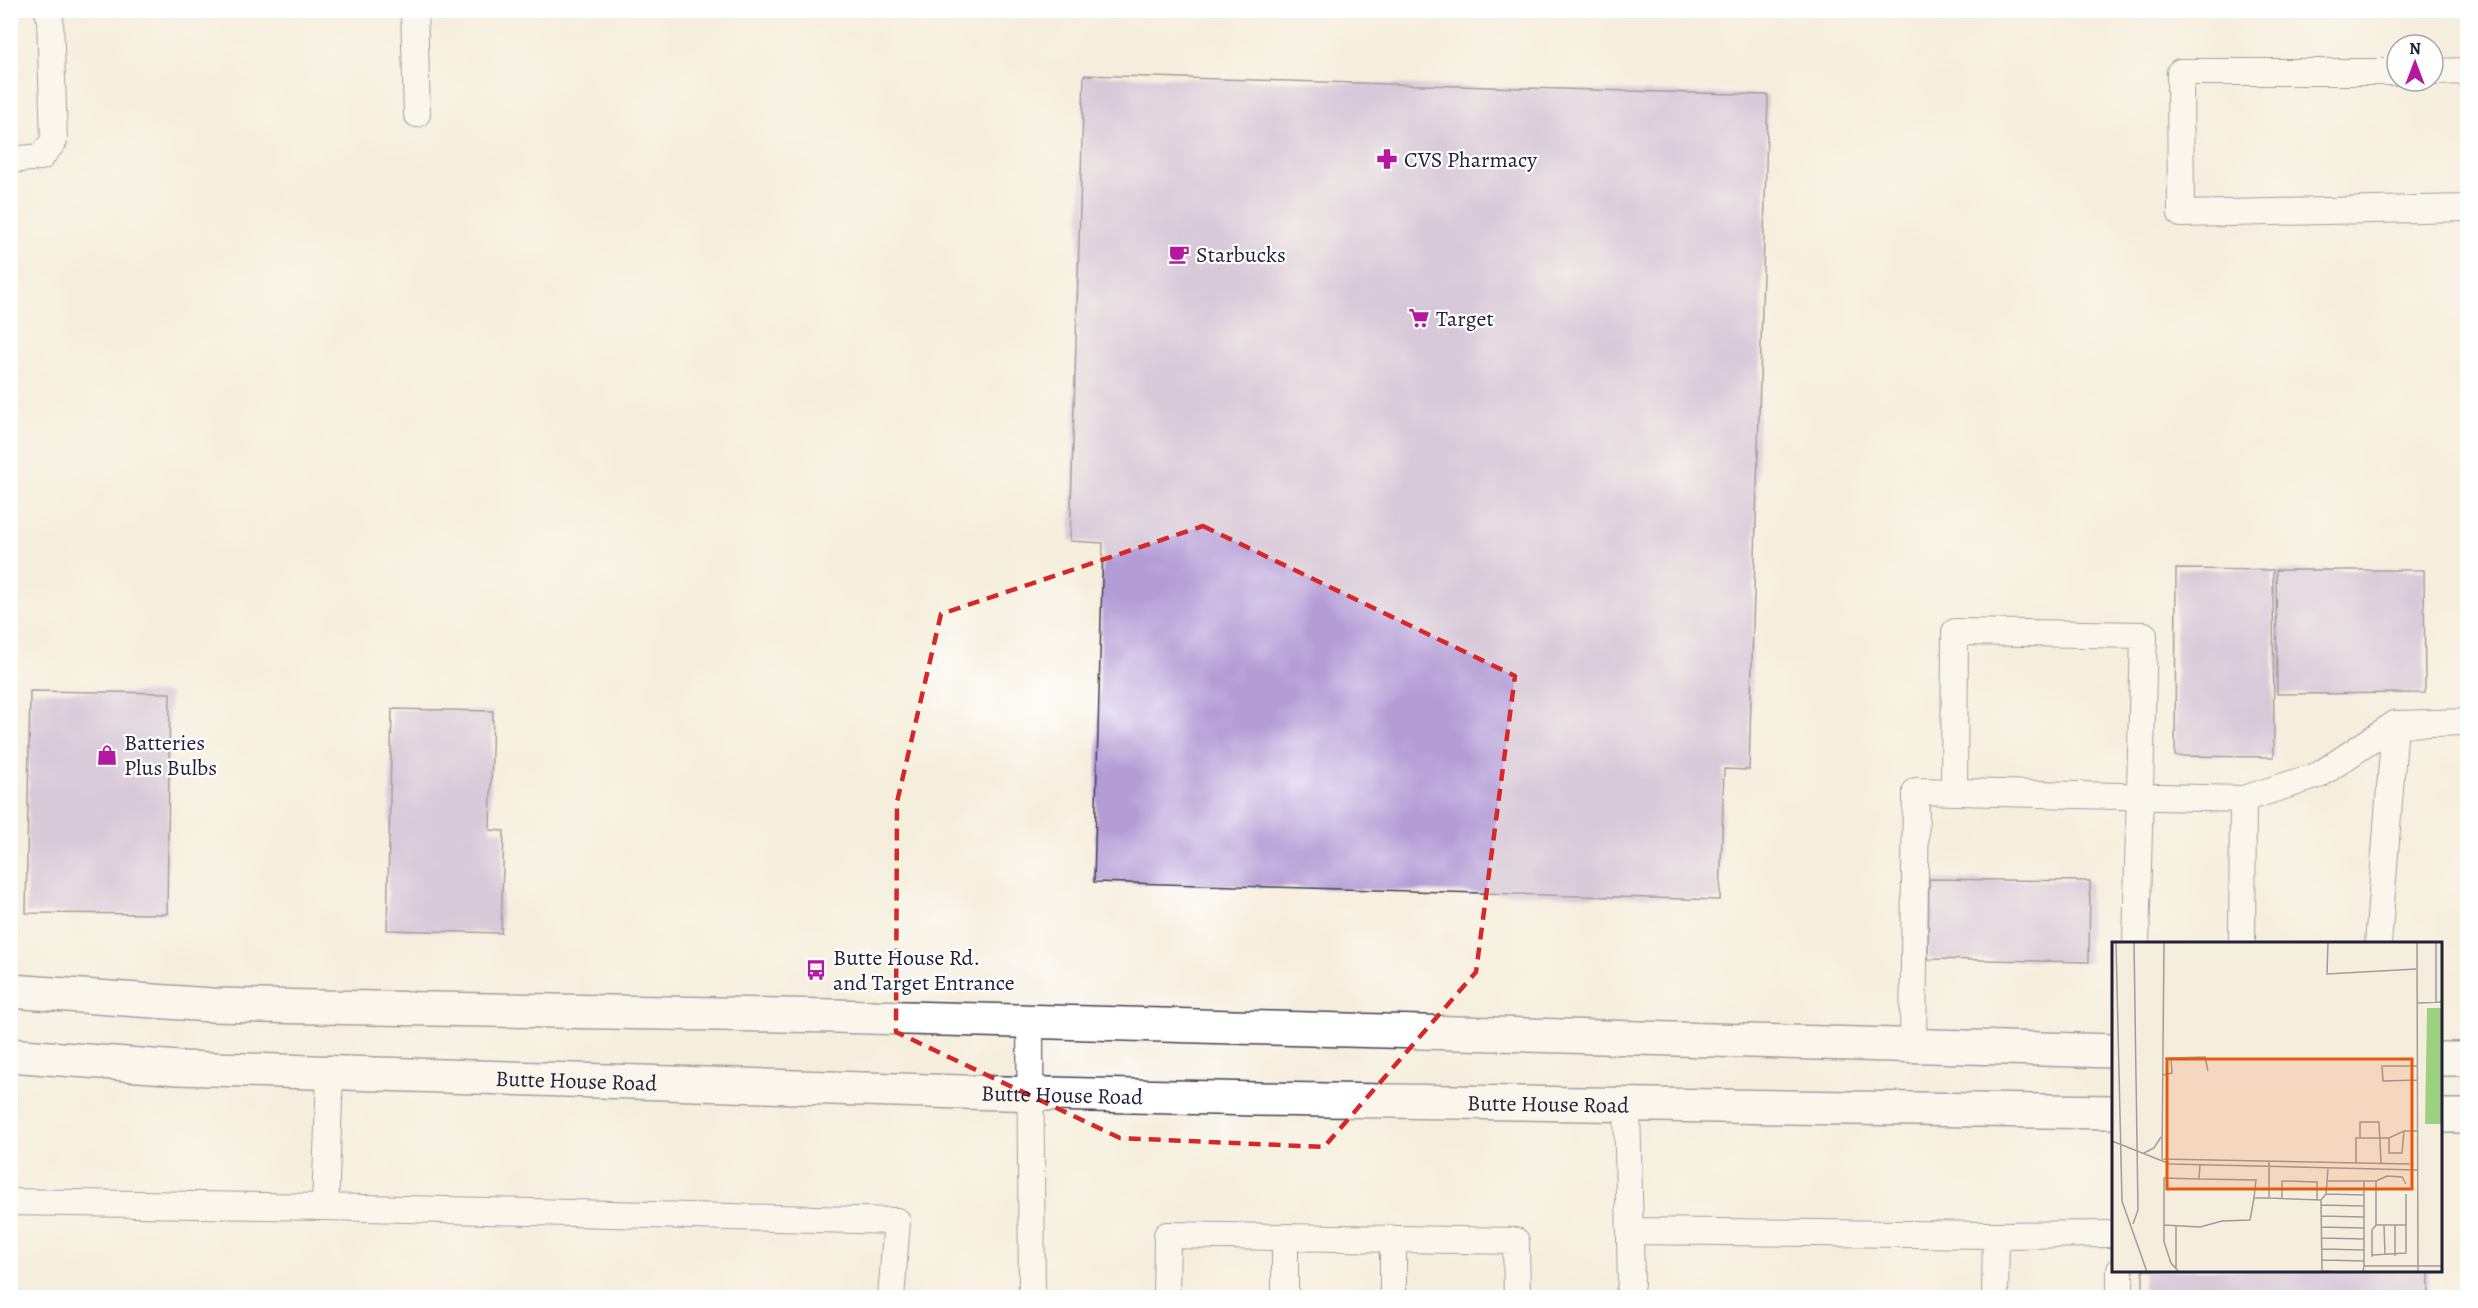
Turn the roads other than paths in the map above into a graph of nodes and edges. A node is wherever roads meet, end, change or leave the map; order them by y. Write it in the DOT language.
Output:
graph roads {
  1 [pos="47,10"];
  2 [pos="414,10"];
  3 [pos="2468,71"];
  4 [pos="2385,72"];
  5 [pos="2445,72"];
  6 [pos="417,114"];
  7 [pos="10,160"];
  8 [pos="2468,208"];
  9 [pos="2468,722"];
  10 [pos="2395,724"];
  11 [pos="1953,792"];
  12 [pos="2138,796"];
  13 [pos="2243,799"];
  14 [pos="2136,942"];
  15 [pos="2242,942"];
  16 [pos="2378,942"];
  17 [pos="10,991"];
  18 [pos="1030,1023"];
  19 [pos="1913,1045"];
  20 [pos="2112,1051"];
  21 [pos="10,1055"];
  22 [pos="2442,1059"];
  23 [pos="2468,1059"];
  24 [pos="330,1073"];
  25 [pos="1032,1094"];
  26 [pos="1627,1105"];
  27 [pos="2112,1112"];
  28 [pos="2442,1116"];
  29 [pos="2468,1116"];
  30 [pos="10,1203"];
  31 [pos="325,1207"];
  32 [pos="1630,1231"];
  33 [pos="2112,1234"];
  34 [pos="1996,1235"];
  35 [pos="1285,1237"];
  36 [pos="1393,1239"];
  37 [pos="2120,1272"];
  38 [pos="891,1298"];
  39 [pos="1032,1298"];
  40 [pos="1166,1298"];
  41 [pos="1285,1298"];
  42 [pos="1393,1298"];
  43 [pos="1517,1298"];
  44 [pos="1628,1298"];
  45 [pos="1995,1298"];
  46 [pos="2120,1298"];
  1 -- 7 [label="lane"];
  2 -- 6 [label="lane"];
  3 -- 5 [label="lane"];
  4 -- 8 [label="lane"];
  9 -- 10 [label="lane"];
  10 -- 13 [label="lane"];
  10 -- 16 [label="lane"];
  11 -- 12 [label="lane"];
  11 -- 12 [label="lane"];
  11 -- 19 [label="lane"];
  12 -- 13 [label="lane"];
  12 -- 14 [label="lane"];
  13 -- 15 [label="lane"];
  17 -- 18 [label="main road"];
  18 -- 19 [label="main road"];
  18 -- 25 [label="lane"];
  19 -- 20 [label="main road"];
  21 -- 24 [label="main road, Butte House Road"];
  22 -- 23 [label="main road"];
  24 -- 25 [label="main road, Butte House Road"];
  24 -- 31 [label="lane"];
  25 -- 26 [label="main road, Butte House Road"];
  25 -- 39 [label="lane"];
  26 -- 27 [label="main road, Butte House Road"];
  26 -- 32 [label="lane"];
  28 -- 29 [label="main road"];
  30 -- 31 [label="lane"];
  31 -- 38 [label="lane"];
  32 -- 34 [label="lane"];
  32 -- 44 [label="lane"];
  33 -- 34 [label="lane"];
  34 -- 45 [label="lane"];
  35 -- 36 [label="lane"];
  35 -- 40 [label="lane"];
  35 -- 41 [label="lane"];
  36 -- 42 [label="lane"];
  36 -- 43 [label="lane"];
  37 -- 46 [label="lane"];
}
